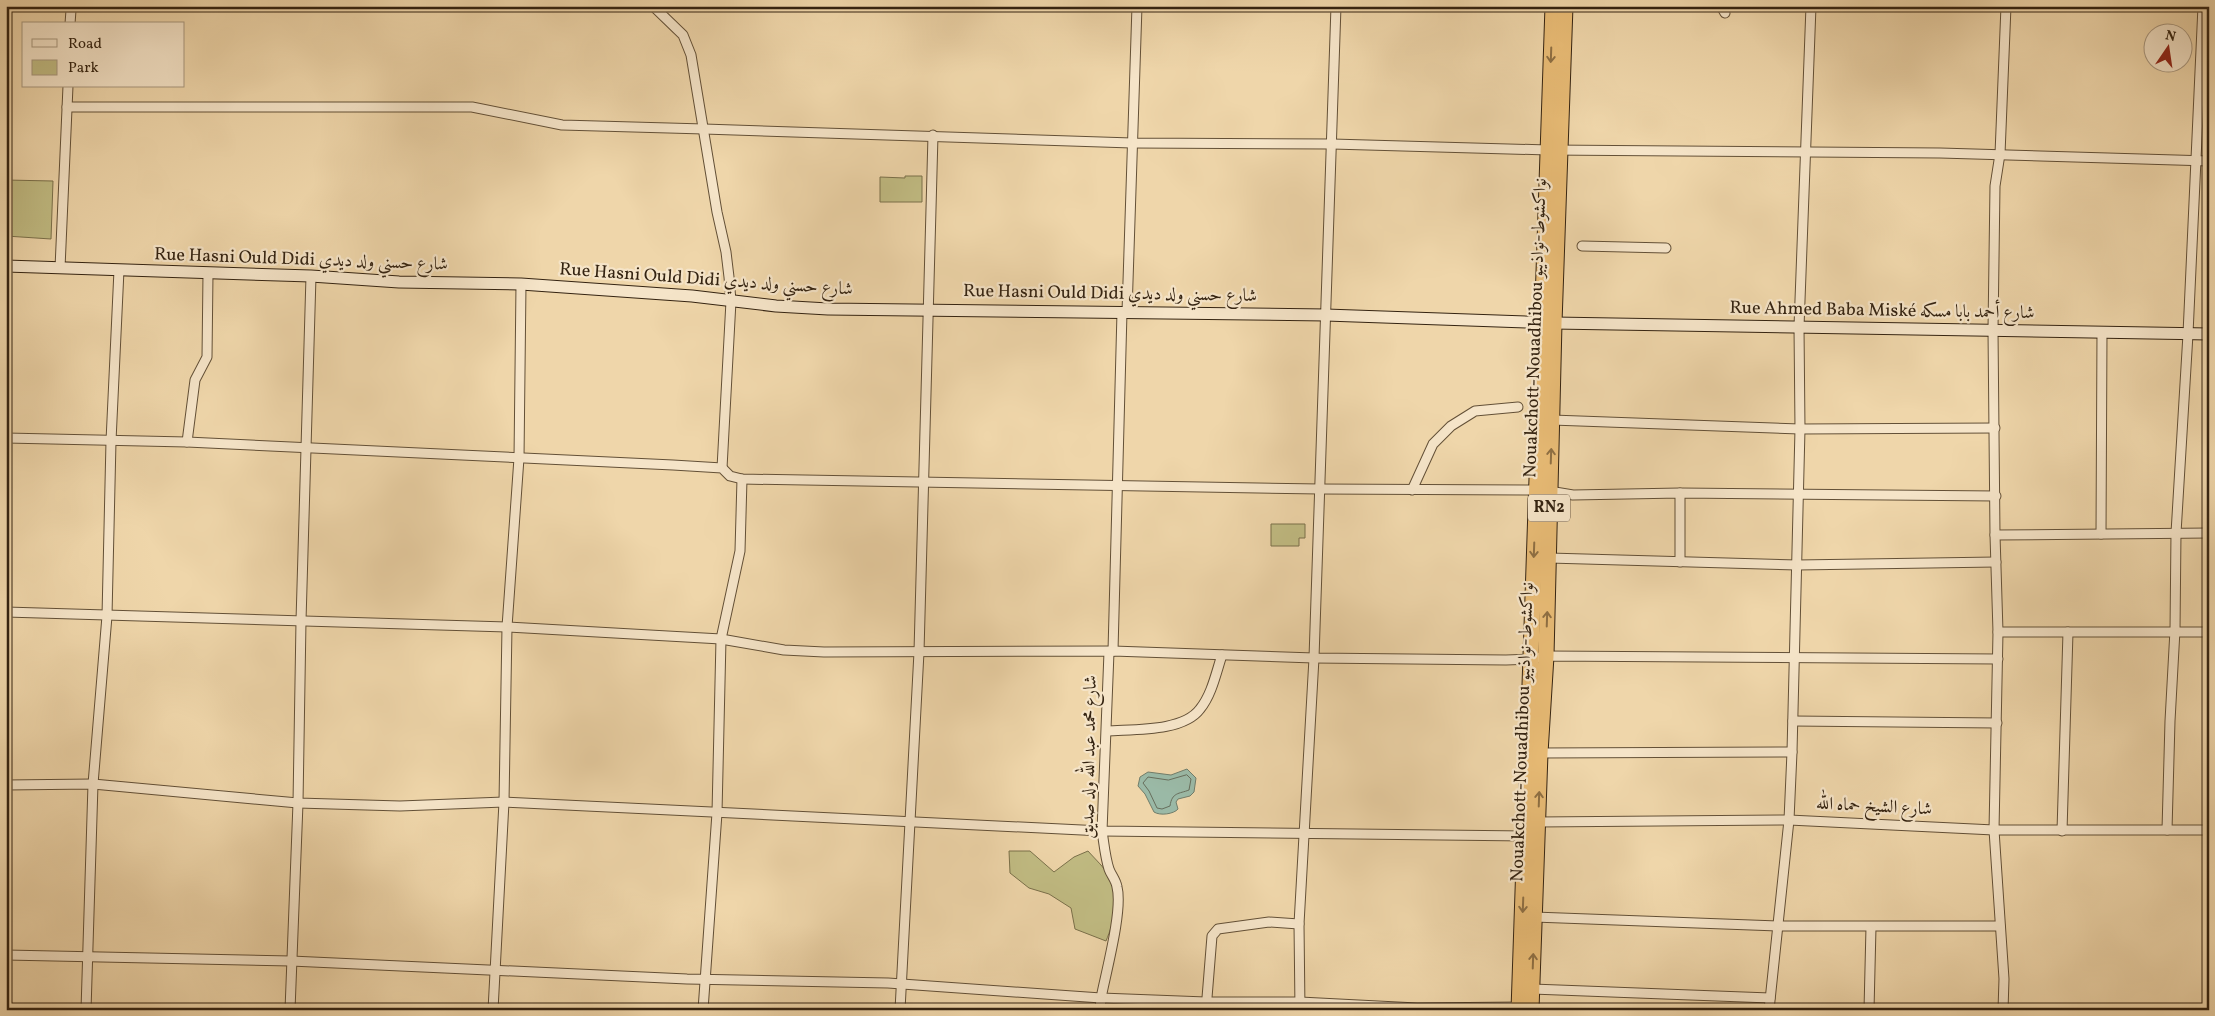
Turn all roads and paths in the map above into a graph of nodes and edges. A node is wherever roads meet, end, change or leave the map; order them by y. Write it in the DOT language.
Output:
graph roads {
  1 [pos="653,6"];
  2 [pos="1137,6"];
  3 [pos="1336,6"];
  4 [pos="1553,6"];
  5 [pos="1565,6"];
  6 [pos="1811,6"];
  7 [pos="2006,6"];
  8 [pos="2203,6"];
  9 [pos="71,10"];
  10 [pos="70,22"];
  11 [pos="68,88"];
  12 [pos="67,107"];
  13 [pos="704,129"];
  14 [pos="933,135"];
  15 [pos="1132,142"];
  16 [pos="1332,144"];
  17 [pos="1554,150"];
  18 [pos="1805,153"];
  19 [pos="2000,154"];
  20 [pos="2196,161"];
  21 [pos="2209,161"];
  22 [pos="1582,246"];
  23 [pos="1666,248"];
  24 [pos="6,266"];
  25 [pos="60,268"];
  26 [pos="119,270"];
  27 [pos="208,274"];
  28 [pos="311,276"];
  29 [pos="521,284"];
  30 [pos="731,301"];
  31 [pos="929,309"];
  32 [pos="1125,312"];
  33 [pos="1326,315"];
  34 [pos="1548,323"];
  35 [pos="1800,327"];
  36 [pos="1993,330"];
  37 [pos="2102,332"];
  38 [pos="2188,334"];
  39 [pos="2209,334"];
  40 [pos="1518,407"];
  41 [pos="1552,420"];
  42 [pos="1995,428"];
  43 [pos="1800,429"];
  44 [pos="6,438"];
  45 [pos="111,442"];
  46 [pos="187,442"];
  47 [pos="306,448"];
  48 [pos="519,458"];
  49 [pos="722,468"];
  50 [pos="742,479"];
  51 [pos="924,483"];
  52 [pos="1118,485"];
  53 [pos="1320,489"];
  54 [pos="1412,490"];
  55 [pos="1543,491"];
  56 [pos="1680,493"];
  57 [pos="1799,495"];
  58 [pos="1996,496"];
  59 [pos="2176,533"];
  60 [pos="2209,533"];
  61 [pos="2101,534"];
  62 [pos="1995,535"];
  63 [pos="1549,558"];
  64 [pos="1680,562"];
  65 [pos="1996,562"];
  66 [pos="1797,565"];
  67 [pos="6,612"];
  68 [pos="107,616"];
  69 [pos="301,621"];
  70 [pos="507,627"];
  71 [pos="2175,630"];
  72 [pos="1998,632"];
  73 [pos="2068,632"];
  74 [pos="2209,632"];
  75 [pos="722,639"];
  76 [pos="919,652"];
  77 [pos="1111,652"];
  78 [pos="1222,655"];
  79 [pos="1794,657"];
  80 [pos="1314,658"];
  81 [pos="1539,658"];
  82 [pos="1998,659"];
  83 [pos="1792,721"];
  84 [pos="1996,723"];
  85 [pos="1107,731"];
  86 [pos="1792,752"];
  87 [pos="1540,753"];
  88 [pos="93,784"];
  89 [pos="6,785"];
  90 [pos="298,802"];
  91 [pos="504,802"];
  92 [pos="716,813"];
  93 [pos="1789,820"];
  94 [pos="1538,822"];
  95 [pos="910,823"];
  96 [pos="1994,830"];
  97 [pos="2168,830"];
  98 [pos="2209,830"];
  99 [pos="1102,831"];
  100 [pos="2062,831"];
  101 [pos="1305,834"];
  102 [pos="1526,836"];
  103 [pos="1534,917"];
  104 [pos="1299,924"];
  105 [pos="1778,926"];
  106 [pos="2000,926"];
  107 [pos="1871,927"];
  108 [pos="6,955"];
  109 [pos="87,958"];
  110 [pos="292,961"];
  111 [pos="494,970"];
  112 [pos="705,979"];
  113 [pos="901,984"];
  114 [pos="1532,989"];
  115 [pos="1101,998"];
  116 [pos="1770,998"];
  117 [pos="1206,1006"];
  118 [pos="1300,1006"];
  119 [pos="1523,1009"];
  120 [pos="86,1010"];
  121 [pos="290,1010"];
  122 [pos="493,1010"];
  123 [pos="703,1010"];
  124 [pos="900,1010"];
  125 [pos="1100,1010"];
  126 [pos="1769,1010"];
  127 [pos="1869,1010"];
  128 [pos="2003,1010"];
  1 -- 13 [label="street"];
  2 -- 15 [label="street, شارع محمد عبد الله ولد صديق"];
  3 -- 16 [label="street"];
  4 -- 17 [label="highway, Nouakchott-Nouadhibou نواكشوط-نواذيبو / RN2, one-way"];
  5 -- 17 [label="highway, Nouakchott-Nouadhibou نواكشوط-نواذيبو / RN2"];
  6 -- 18 [label="street"];
  7 -- 19 [label="street"];
  8 -- 20 [label="street"];
  9 -- 10 [label="street"];
  11 -- 12 [label="street"];
  12 -- 13 [label="street"];
  12 -- 25 [label="street"];
  13 -- 14 [label="street"];
  13 -- 30 [label="street"];
  14 -- 15 [label="street"];
  14 -- 31 [label="street"];
  15 -- 16 [label="street"];
  15 -- 32 [label="street, شارع محمد عبد الله ولد صديق"];
  16 -- 17 [label="street"];
  16 -- 33 [label="street"];
  17 -- 18 [label="street"];
  17 -- 34 [label="highway, Nouakchott-Nouadhibou نواكشوط-نواذيبو / RN2"];
  18 -- 19 [label="street"];
  18 -- 35 [label="street"];
  19 -- 20 [label="street"];
  19 -- 36 [label="street"];
  20 -- 21 [label="street"];
  20 -- 38 [label="street"];
  22 -- 23 [label="street"];
  24 -- 25 [label="street, Rue Hasni Ould Didi شارع حسني ولد ديدي"];
  25 -- 26 [label="street, Rue Hasni Ould Didi شارع حسني ولد ديدي"];
  26 -- 27 [label="street, Rue Hasni Ould Didi شارع حسني ولد ديدي"];
  26 -- 45 [label="street"];
  27 -- 28 [label="street, Rue Hasni Ould Didi شارع حسني ولد ديدي"];
  27 -- 46 [label="street"];
  28 -- 29 [label="street, Rue Hasni Ould Didi شارع حسني ولد ديدي"];
  28 -- 47 [label="street"];
  29 -- 30 [label="street, Rue Hasni Ould Didi شارع حسني ولد ديدي"];
  29 -- 48 [label="street"];
  30 -- 31 [label="street, Rue Hasni Ould Didi شارع حسني ولد ديدي"];
  30 -- 49 [label="street"];
  31 -- 32 [label="street, Rue Hasni Ould Didi شارع حسني ولد ديدي"];
  31 -- 51 [label="street"];
  32 -- 33 [label="street, Rue Hasni Ould Didi شارع حسني ولد ديدي"];
  32 -- 52 [label="street, شارع محمد عبد الله ولد صديق"];
  33 -- 34 [label="street, Rue Hasni Ould Didi شارع حسني ولد ديدي"];
  33 -- 53 [label="street"];
  34 -- 35 [label="street, Rue Ahmed Baba Miské شارع أحمد بابا مسكه"];
  34 -- 41 [label="highway, Nouakchott-Nouadhibou نواكشوط-نواذيبو / RN2"];
  34 -- 55 [label="highway, Nouakchott-Nouadhibou نواكشوط-نواذيبو / RN2"];
  35 -- 36 [label="street, Rue Ahmed Baba Miské شارع أحمد بابا مسكه"];
  35 -- 43 [label="street"];
  36 -- 37 [label="street, Rue Ahmed Baba Miské شارع أحمد بابا مسكه"];
  36 -- 42 [label="street"];
  37 -- 38 [label="street, Rue Ahmed Baba Miské شارع أحمد بابا مسكه"];
  37 -- 61 [label="street"];
  38 -- 39 [label="street, Rue Ahmed Baba Miské شارع أحمد بابا مسكه"];
  38 -- 59 [label="street"];
  40 -- 54 [label="street"];
  41 -- 43 [label="street"];
  55 -- 41 [label="highway, Nouakchott-Nouadhibou نواكشوط-نواذيبو / RN2, one-way"];
  42 -- 43 [label="street"];
  42 -- 58 [label="street"];
  43 -- 57 [label="street"];
  44 -- 45 [label="street"];
  45 -- 46 [label="street"];
  45 -- 68 [label="street"];
  46 -- 47 [label="street"];
  47 -- 48 [label="street"];
  47 -- 69 [label="street"];
  48 -- 49 [label="street"];
  48 -- 70 [label="street"];
  49 -- 50 [label="street"];
  50 -- 51 [label="street"];
  50 -- 75 [label="street"];
  51 -- 52 [label="street"];
  51 -- 76 [label="street"];
  52 -- 53 [label="street"];
  52 -- 77 [label="street, شارع محمد عبد الله ولد صديق"];
  53 -- 54 [label="street"];
  53 -- 80 [label="street"];
  54 -- 55 [label="street"];
  55 -- 56 [label="street"];
  55 -- 63 [label="highway, Nouakchott-Nouadhibou نواكشوط-نواذيبو / RN2"];
  55 -- 81 [label="highway, Nouakchott-Nouadhibou نواكشوط-نواذيبو / RN2, one-way"];
  56 -- 57 [label="street"];
  56 -- 64 [label="street"];
  57 -- 58 [label="street"];
  57 -- 66 [label="street"];
  58 -- 62 [label="street"];
  59 -- 60 [label="street"];
  59 -- 61 [label="street"];
  59 -- 71 [label="street"];
  61 -- 62 [label="street"];
  62 -- 65 [label="street"];
  63 -- 64 [label="street"];
  81 -- 63 [label="highway, Nouakchott-Nouadhibou نواكشوط-نواذيبو / RN2, one-way"];
  64 -- 66 [label="street"];
  65 -- 66 [label="street"];
  65 -- 72 [label="street"];
  66 -- 79 [label="street"];
  67 -- 68 [label="street"];
  68 -- 69 [label="street"];
  68 -- 88 [label="street"];
  69 -- 70 [label="street"];
  69 -- 90 [label="street"];
  70 -- 75 [label="street"];
  70 -- 91 [label="street"];
  71 -- 73 [label="street"];
  71 -- 74 [label="street"];
  71 -- 97 [label="street"];
  72 -- 73 [label="street"];
  72 -- 82 [label="street"];
  73 -- 100 [label="street"];
  75 -- 76 [label="street"];
  75 -- 92 [label="street"];
  76 -- 77 [label="street"];
  76 -- 95 [label="street"];
  77 -- 78 [label="street"];
  77 -- 85 [label="street, شارع محمد عبد الله ولد صديق"];
  78 -- 80 [label="street"];
  78 -- 85 [label="street"];
  79 -- 81 [label="street"];
  79 -- 82 [label="street"];
  79 -- 83 [label="street"];
  80 -- 81 [label="street"];
  80 -- 101 [label="street"];
  81 -- 87 [label="highway, Nouakchott-Nouadhibou نواكشوط-نواذيبو / RN2"];
  81 -- 102 [label="highway, Nouakchott-Nouadhibou نواكشوط-نواذيبو / RN2"];
  82 -- 84 [label="street"];
  83 -- 84 [label="street"];
  83 -- 86 [label="street"];
  84 -- 96 [label="street"];
  85 -- 99 [label="street, شارع محمد عبد الله ولد صديق"];
  86 -- 87 [label="street"];
  86 -- 93 [label="street"];
  94 -- 87 [label="highway, Nouakchott-Nouadhibou نواكشوط-نواذيبو / RN2, one-way"];
  88 -- 89 [label="street"];
  88 -- 90 [label="street"];
  88 -- 109 [label="street"];
  90 -- 91 [label="street"];
  90 -- 110 [label="street"];
  91 -- 92 [label="street"];
  91 -- 111 [label="street"];
  92 -- 95 [label="street"];
  92 -- 112 [label="street"];
  93 -- 94 [label="street, شارع الشيخ حماه الله"];
  93 -- 96 [label="street, شارع الشيخ حماه الله"];
  93 -- 105 [label="street"];
  94 -- 103 [label="highway, Nouakchott-Nouadhibou نواكشوط-نواذيبو / RN2"];
  95 -- 99 [label="street"];
  95 -- 113 [label="street"];
  96 -- 100 [label="street, شارع الشيخ حماه الله"];
  96 -- 106 [label="street"];
  97 -- 98 [label="street, شارع الشيخ حماه الله"];
  97 -- 100 [label="street, شارع الشيخ حماه الله"];
  99 -- 101 [label="street"];
  99 -- 115 [label="street, شارع محمد عبد الله ولد صديق"];
  101 -- 102 [label="street"];
  101 -- 104 [label="street"];
  102 -- 119 [label="highway, Nouakchott-Nouadhibou نواكشوط-نواذيبو / RN2, one-way"];
  103 -- 105 [label="street"];
  114 -- 103 [label="highway, Nouakchott-Nouadhibou نواكشوط-نواذيبو / RN2, one-way"];
  104 -- 117 [label="street"];
  104 -- 118 [label="street"];
  105 -- 107 [label="street"];
  105 -- 116 [label="street"];
  106 -- 107 [label="street"];
  106 -- 128 [label="street"];
  107 -- 127 [label="street"];
  108 -- 109 [label="street"];
  109 -- 110 [label="street"];
  109 -- 120 [label="street"];
  110 -- 111 [label="street"];
  110 -- 121 [label="street"];
  111 -- 112 [label="street"];
  111 -- 122 [label="street"];
  112 -- 113 [label="street"];
  112 -- 123 [label="street"];
  113 -- 115 [label="street"];
  113 -- 124 [label="street"];
  114 -- 116 [label="street"];
  114 -- 119 [label="highway, Nouakchott-Nouadhibou نواكشوط-نواذيبو / RN2"];
  115 -- 117 [label="street"];
  115 -- 125 [label="street, شارع محمد عبد الله ولد صديق"];
  116 -- 126 [label="street"];
  117 -- 118 [label="street"];
  118 -- 119 [label="street"];
}
